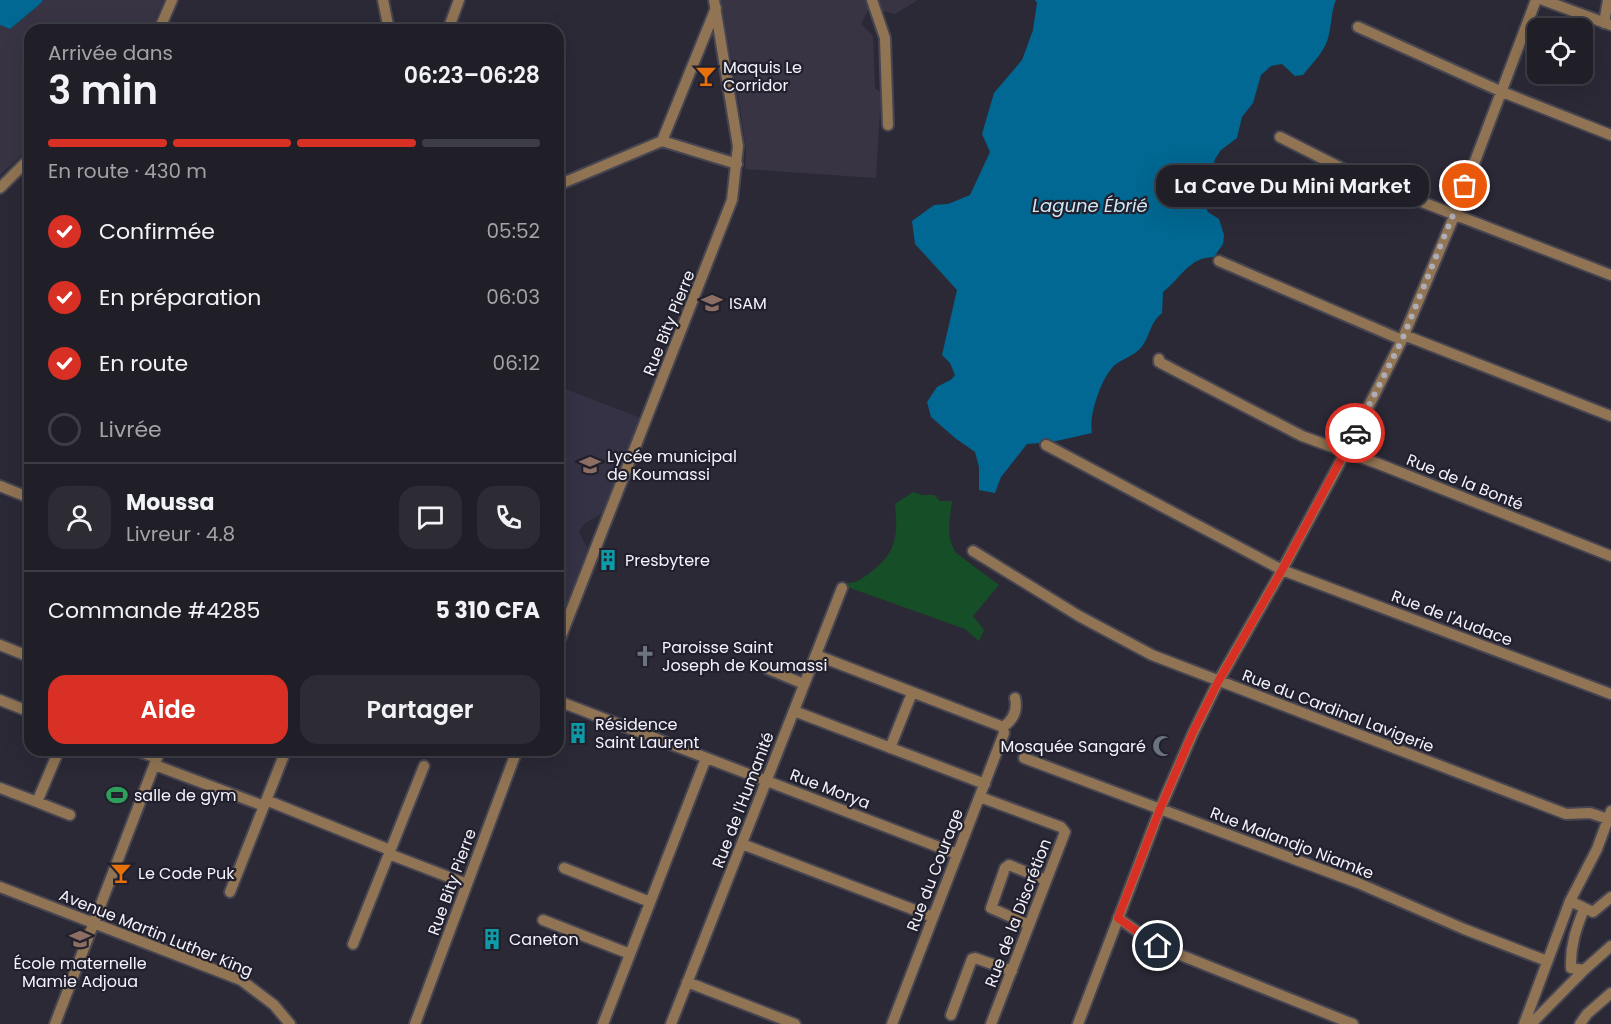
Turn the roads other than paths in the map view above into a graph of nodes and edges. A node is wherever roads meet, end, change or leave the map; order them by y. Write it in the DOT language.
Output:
graph roads {
  1 [pos="172,0"];
  2 [pos="383,0"];
  3 [pos="459,0"];
  4 [pos="872,0"];
  5 [pos="1536,0"];
  6 [pos="1543,0"];
  7 [pos="1608,0"];
  8 [pos="715,4"];
  9 [pos="162,24"];
  10 [pos="388,24"];
  11 [pos="450,24"];
  12 [pos="1608,24"];
  13 [pos="1358,27"];
  14 [pos="1500,91"];
  15 [pos="888,124"];
  16 [pos="1611,135"];
  17 [pos="1280,137"];
  18 [pos="662,141"];
  19 [pos="24,164"];
  20 [pos="737,164"];
  21 [pos="564,182"];
  22 [pos="0,188"];
  23 [pos="1455,214"];
  24 [pos="1219,261"];
  25 [pos="1611,275"];
  26 [pos="1403,338"];
  27 [pos="1159,359"];
  28 [pos="1611,416"];
  29 [pos="1046,446"];
  30 [pos="1345,453"];
  31 [pos="0,486"];
  32 [pos="24,496"];
  33 [pos="973,551"];
  34 [pos="1611,556"];
  35 [pos="1282,570"];
  36 [pos="842,588"];
  37 [pos="564,629"];
  38 [pos="0,645"];
  39 [pos="24,655"];
  40 [pos="816,655"];
  41 [pos="768,669"];
  42 [pos="1218,682"];
  43 [pos="804,684"];
  44 [pos="912,693"];
  45 [pos="1611,694"];
  46 [pos="1015,698"];
  47 [pos="0,700"];
  48 [pos="564,703"];
  49 [pos="24,710"];
  50 [pos="794,711"];
  51 [pos="1003,727"];
  52 [pos="891,748"];
  53 [pos="57,756"];
  54 [pos="284,756"];
  55 [pos="515,756"];
  56 [pos="157,758"];
  57 [pos="706,758"];
  58 [pos="1024,758"];
  59 [pos="424,766"];
  60 [pos="766,781"];
  61 [pos="985,784"];
  62 [pos="0,788"];
  63 [pos="980,797"];
  64 [pos="38,802"];
  65 [pos="265,803"];
  66 [pos="1160,809"];
  67 [pos="70,815"];
  68 [pos="1610,815"];
  69 [pos="742,844"];
  70 [pos="389,852"];
  71 [pos="957,854"];
  72 [pos="564,868"];
  73 [pos="1046,880"];
  74 [pos="467,884"];
  75 [pos="0,887"];
  76 [pos="230,892"];
  77 [pos="1611,897"];
  78 [pos="1570,901"];
  79 [pos="650,902"];
  80 [pos="1584,909"];
  81 [pos="933,917"];
  82 [pos="1118,918"];
  83 [pos="543,920"];
  84 [pos="94,923"];
  85 [pos="1029,925"];
  86 [pos="353,944"];
  87 [pos="1611,946"];
  88 [pos="630,954"];
  89 [pos="1547,961"];
  90 [pos="1584,970"];
  91 [pos="1012,971"];
  92 [pos="687,982"];
  93 [pos="1611,993"];
  94 [pos="951,1015"];
  95 [pos="55,1024"];
  96 [pos="290,1024"];
  97 [pos="415,1024"];
  98 [pos="603,1024"];
  99 [pos="671,1024"];
  100 [pos="795,1024"];
  101 [pos="892,1024"];
  102 [pos="991,1024"];
  103 [pos="1078,1024"];
  104 [pos="1353,1024"];
  105 [pos="1524,1024"];
  106 [pos="1532,1024"];
  107 [pos="1580,1024"];
  1 -- 9 [label="street"];
  2 -- 10 [label="street"];
  3 -- 11 [label="street"];
  4 -- 15 [label="street"];
  5 -- 14 [label="street"];
  6 -- 12 [label="street"];
  7 -- 12 [label="street"];
  8 -- 18 [label="street"];
  8 -- 20 [label="street, Rue Bity Pierre"];
  13 -- 14 [label="street"];
  14 -- 16 [label="street"];
  14 -- 23 [label="street"];
  17 -- 23 [label="street"];
  18 -- 20 [label="street"];
  18 -- 21 [label="street"];
  19 -- 22 [label="street"];
  20 -- 37 [label="street, Rue Bity Pierre"];
  23 -- 25 [label="street"];
  23 -- 26 [label="street"];
  24 -- 26 [label="street"];
  26 -- 28 [label="street"];
  26 -- 30 [label="street"];
  27 -- 30 [label="street, Rue de la Bonté"];
  29 -- 35 [label="street, Rue de l'Audace"];
  30 -- 34 [label="street, Rue de la Bonté"];
  30 -- 35 [label="street"];
  31 -- 32 [label="street"];
  33 -- 42 [label="street, Rue du Cardinal Lavigerie"];
  35 -- 42 [label="street"];
  35 -- 45 [label="street, Rue de l'Audace"];
  36 -- 40 [label="street, Rue de l'Humanité"];
  38 -- 39 [label="street"];
  40 -- 43 [label="street, Rue de l'Humanité"];
  40 -- 44 [label="street"];
  41 -- 43 [label="street"];
  42 -- 66 [label="street"];
  42 -- 68 [label="street, Rue du Cardinal Lavigerie"];
  43 -- 50 [label="street, Rue de l'Humanité"];
  44 -- 51 [label="street"];
  44 -- 52 [label="street"];
  46 -- 51 [label="street, Rue du Courage"];
  47 -- 49 [label="street"];
  48 -- 57 [label="street, Rue Morya"];
  50 -- 52 [label="street"];
  50 -- 60 [label="street, Rue de l'Humanité"];
  51 -- 61 [label="street, Rue du Courage"];
  52 -- 61 [label="street"];
  53 -- 64 [label="street"];
  54 -- 65 [label="street"];
  55 -- 74 [label="street, Rue Bity Pierre"];
  56 -- 65 [label="street"];
  56 -- 84 [label="street"];
  57 -- 60 [label="street, Rue Morya"];
  57 -- 79 [label="street"];
  58 -- 66 [label="street, Rue Malandjo Niamke"];
  59 -- 70 [label="street"];
  60 -- 69 [label="street, Rue de l'Humanité"];
  60 -- 71 [label="street, Rue Morya"];
  61 -- 63 [label="street, Rue du Courage"];
  62 -- 64 [label="street"];
  63 -- 71 [label="street, Rue du Courage"];
  63 -- 73 [label="street, Rue de la Discrétion"];
  64 -- 67 [label="street"];
  65 -- 70 [label="street"];
  65 -- 76 [label="street"];
  66 -- 82 [label="street"];
  66 -- 89 [label="street, Rue Malandjo Niamke"];
  68 -- 78 [label="street"];
  69 -- 81 [label="street"];
  69 -- 92 [label="street, Rue de l'Humanité"];
  70 -- 74 [label="street"];
  70 -- 86 [label="street"];
  71 -- 81 [label="street, Rue du Courage"];
  72 -- 79 [label="street"];
  73 -- 85 [label="street, Rue de la Discrétion"];
  73 -- 85 [label="street"];
  74 -- 97 [label="street, Rue Bity Pierre"];
  75 -- 84 [label="street, Avenue Martin Luther King"];
  77 -- 80 [label="street"];
  78 -- 80 [label="street"];
  78 -- 89 [label="street"];
  79 -- 88 [label="street"];
  80 -- 90 [label="street"];
  81 -- 101 [label="street, Rue du Courage"];
  82 -- 103 [label="street"];
  82 -- 104 [label="street"];
  83 -- 88 [label="street"];
  84 -- 95 [label="street"];
  84 -- 96 [label="street, Avenue Martin Luther King"];
  85 -- 91 [label="street, Rue de la Discrétion"];
  87 -- 90 [label="street"];
  88 -- 98 [label="street"];
  89 -- 105 [label="street"];
  90 -- 106 [label="street"];
  91 -- 94 [label="street"];
  91 -- 102 [label="street, Rue de la Discrétion"];
  92 -- 99 [label="street, Rue de l'Humanité"];
  92 -- 100 [label="street"];
  93 -- 107 [label="street"];
}
